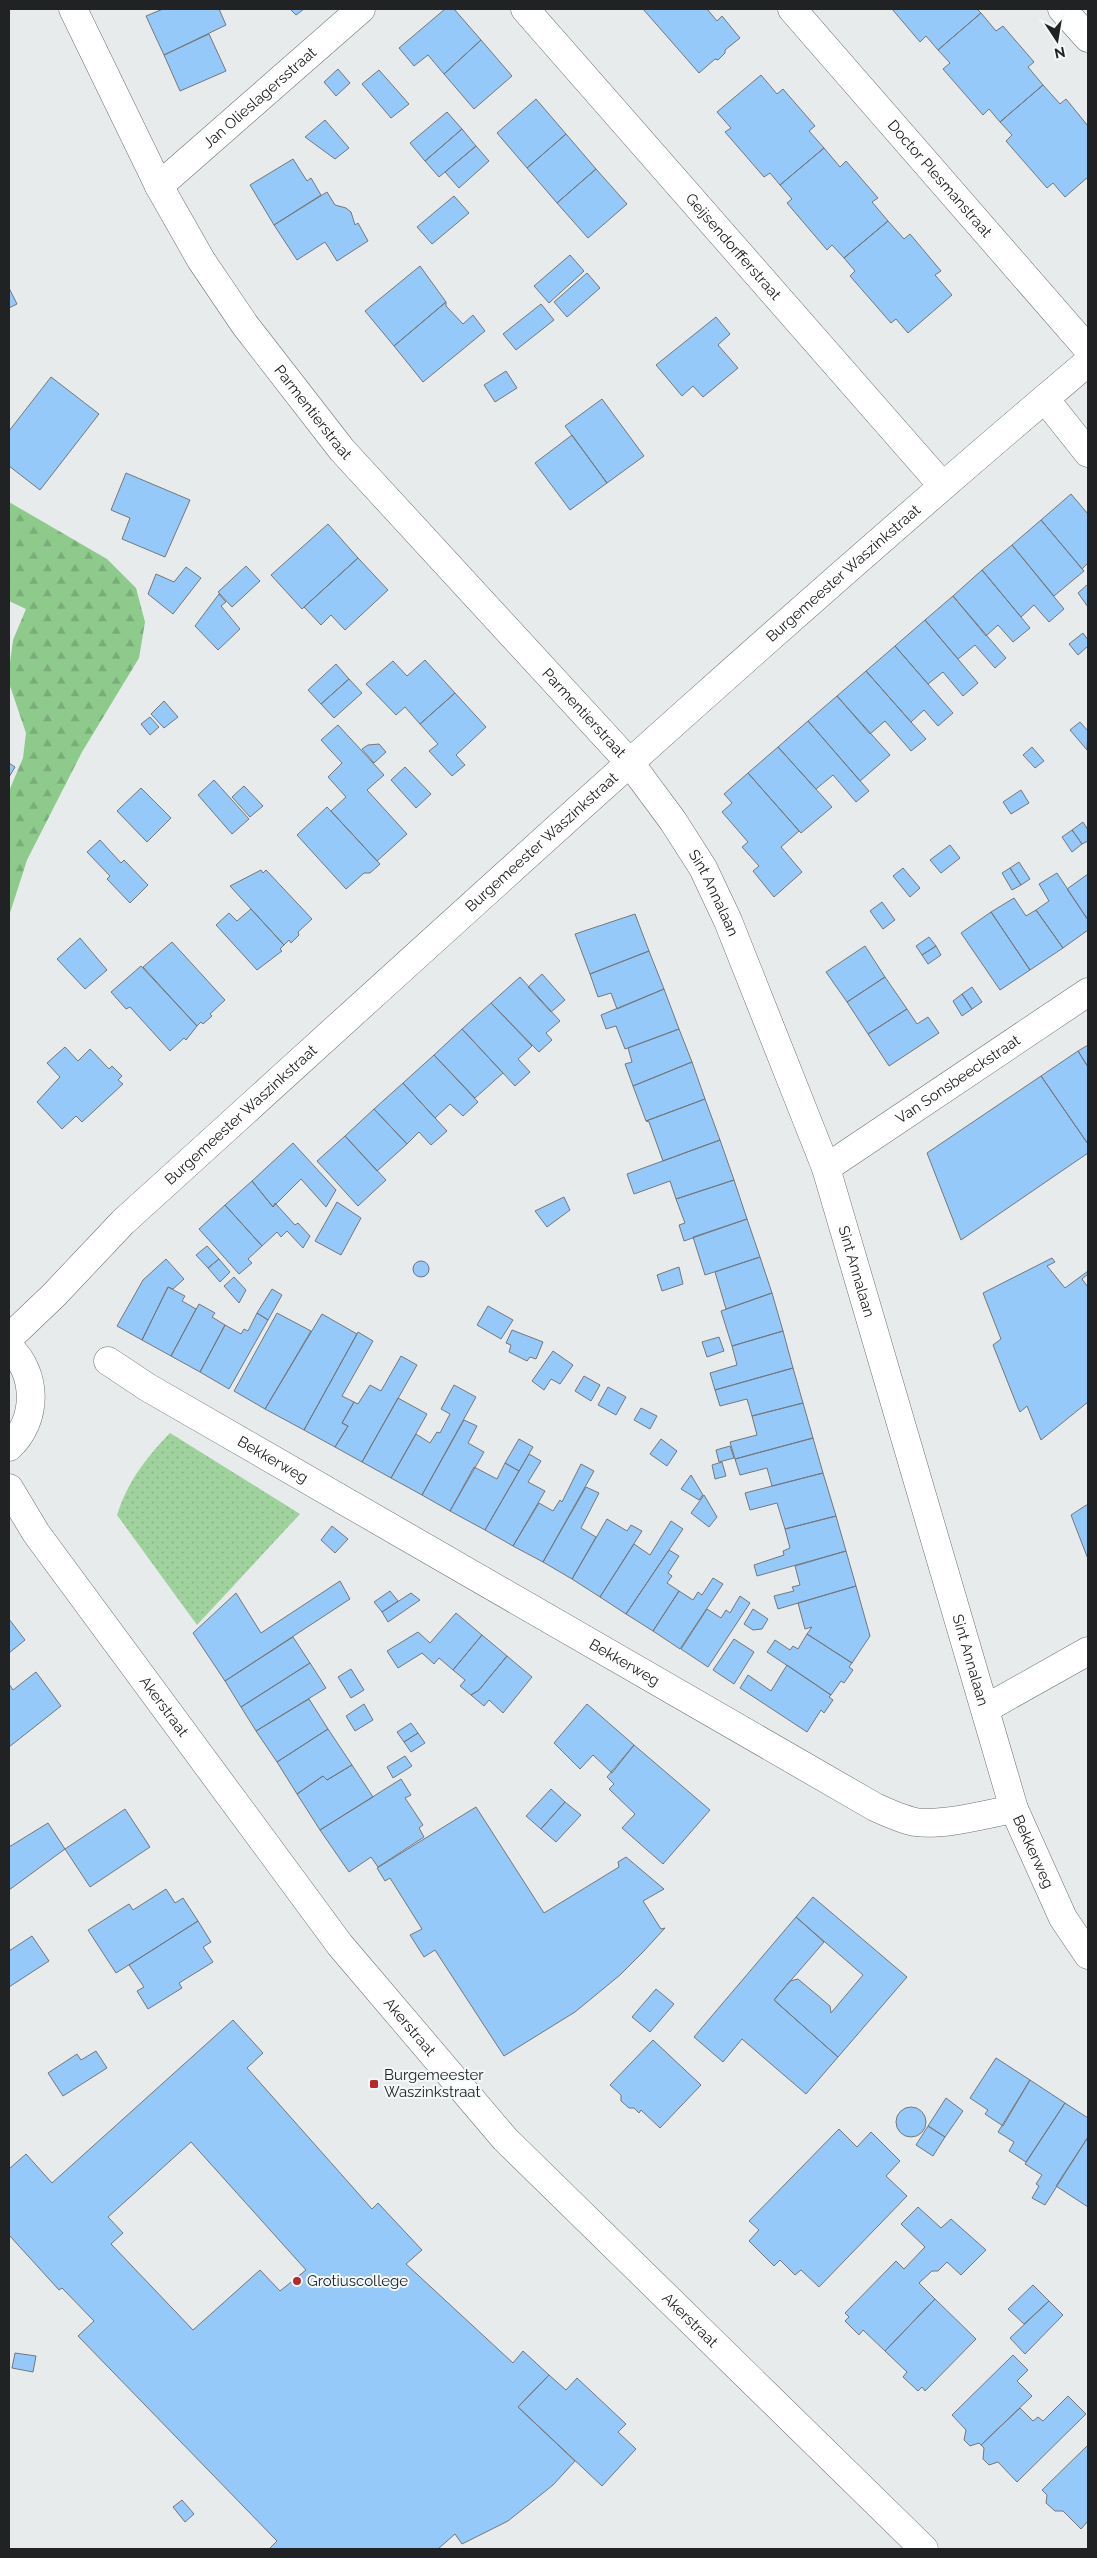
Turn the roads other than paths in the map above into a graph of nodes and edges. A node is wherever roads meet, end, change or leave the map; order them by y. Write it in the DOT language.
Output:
graph roads {
  1 [pos="73,9"];
  2 [pos="361,9"];
  3 [pos="525,9"];
  4 [pos="792,9"];
  5 [pos="1062,9"];
  6 [pos="1088,38"];
  7 [pos="159,186"];
  8 [pos="1088,348"];
  9 [pos="1088,362"];
  10 [pos="1045,399"];
  11 [pos="1088,453"];
  12 [pos="942,485"];
  13 [pos="630,763"];
  14 [pos="1088,992"];
  15 [pos="826,1168"];
  16 [pos="9,1338"];
  17 [pos="9,1347"];
  18 [pos="108,1361"];
  19 [pos="9,1447"];
  20 [pos="9,1488"];
  21 [pos="1088,1651"];
  22 [pos="985,1709"];
  23 [pos="1014,1809"];
  24 [pos="1088,1955"];
  25 [pos="924,2549"];
  1 -- 7 [label="street, Parmentierstraat"];
  2 -- 7 [label="street, Jan Olieslagersstraat"];
  3 -- 12 [label="street, Geijsendorfferstraat"];
  4 -- 8 [label="street, Doctor Plesmanstraat"];
  5 -- 6 [label="street"];
  7 -- 13 [label="street, Parmentierstraat"];
  9 -- 10 [label="street, Burgemeester Waszinkstraat"];
  10 -- 11 [label="street"];
  10 -- 12 [label="street, Burgemeester Waszinkstraat"];
  12 -- 13 [label="street, Burgemeester Waszinkstraat"];
  13 -- 15 [label="street, Sint Annalaan"];
  13 -- 16 [label="street, Burgemeester Waszinkstraat"];
  14 -- 15 [label="street, Van Sonsbeeckstraat"];
  15 -- 22 [label="street, Sint Annalaan"];
  17 -- 19 [label="street"];
  18 -- 23 [label="street, Bekkerweg"];
  20 -- 25 [label="street, Akerstraat"];
  21 -- 22 [label="street"];
  22 -- 23 [label="street, Sint Annalaan"];
  23 -- 24 [label="street, Bekkerweg"];
}
